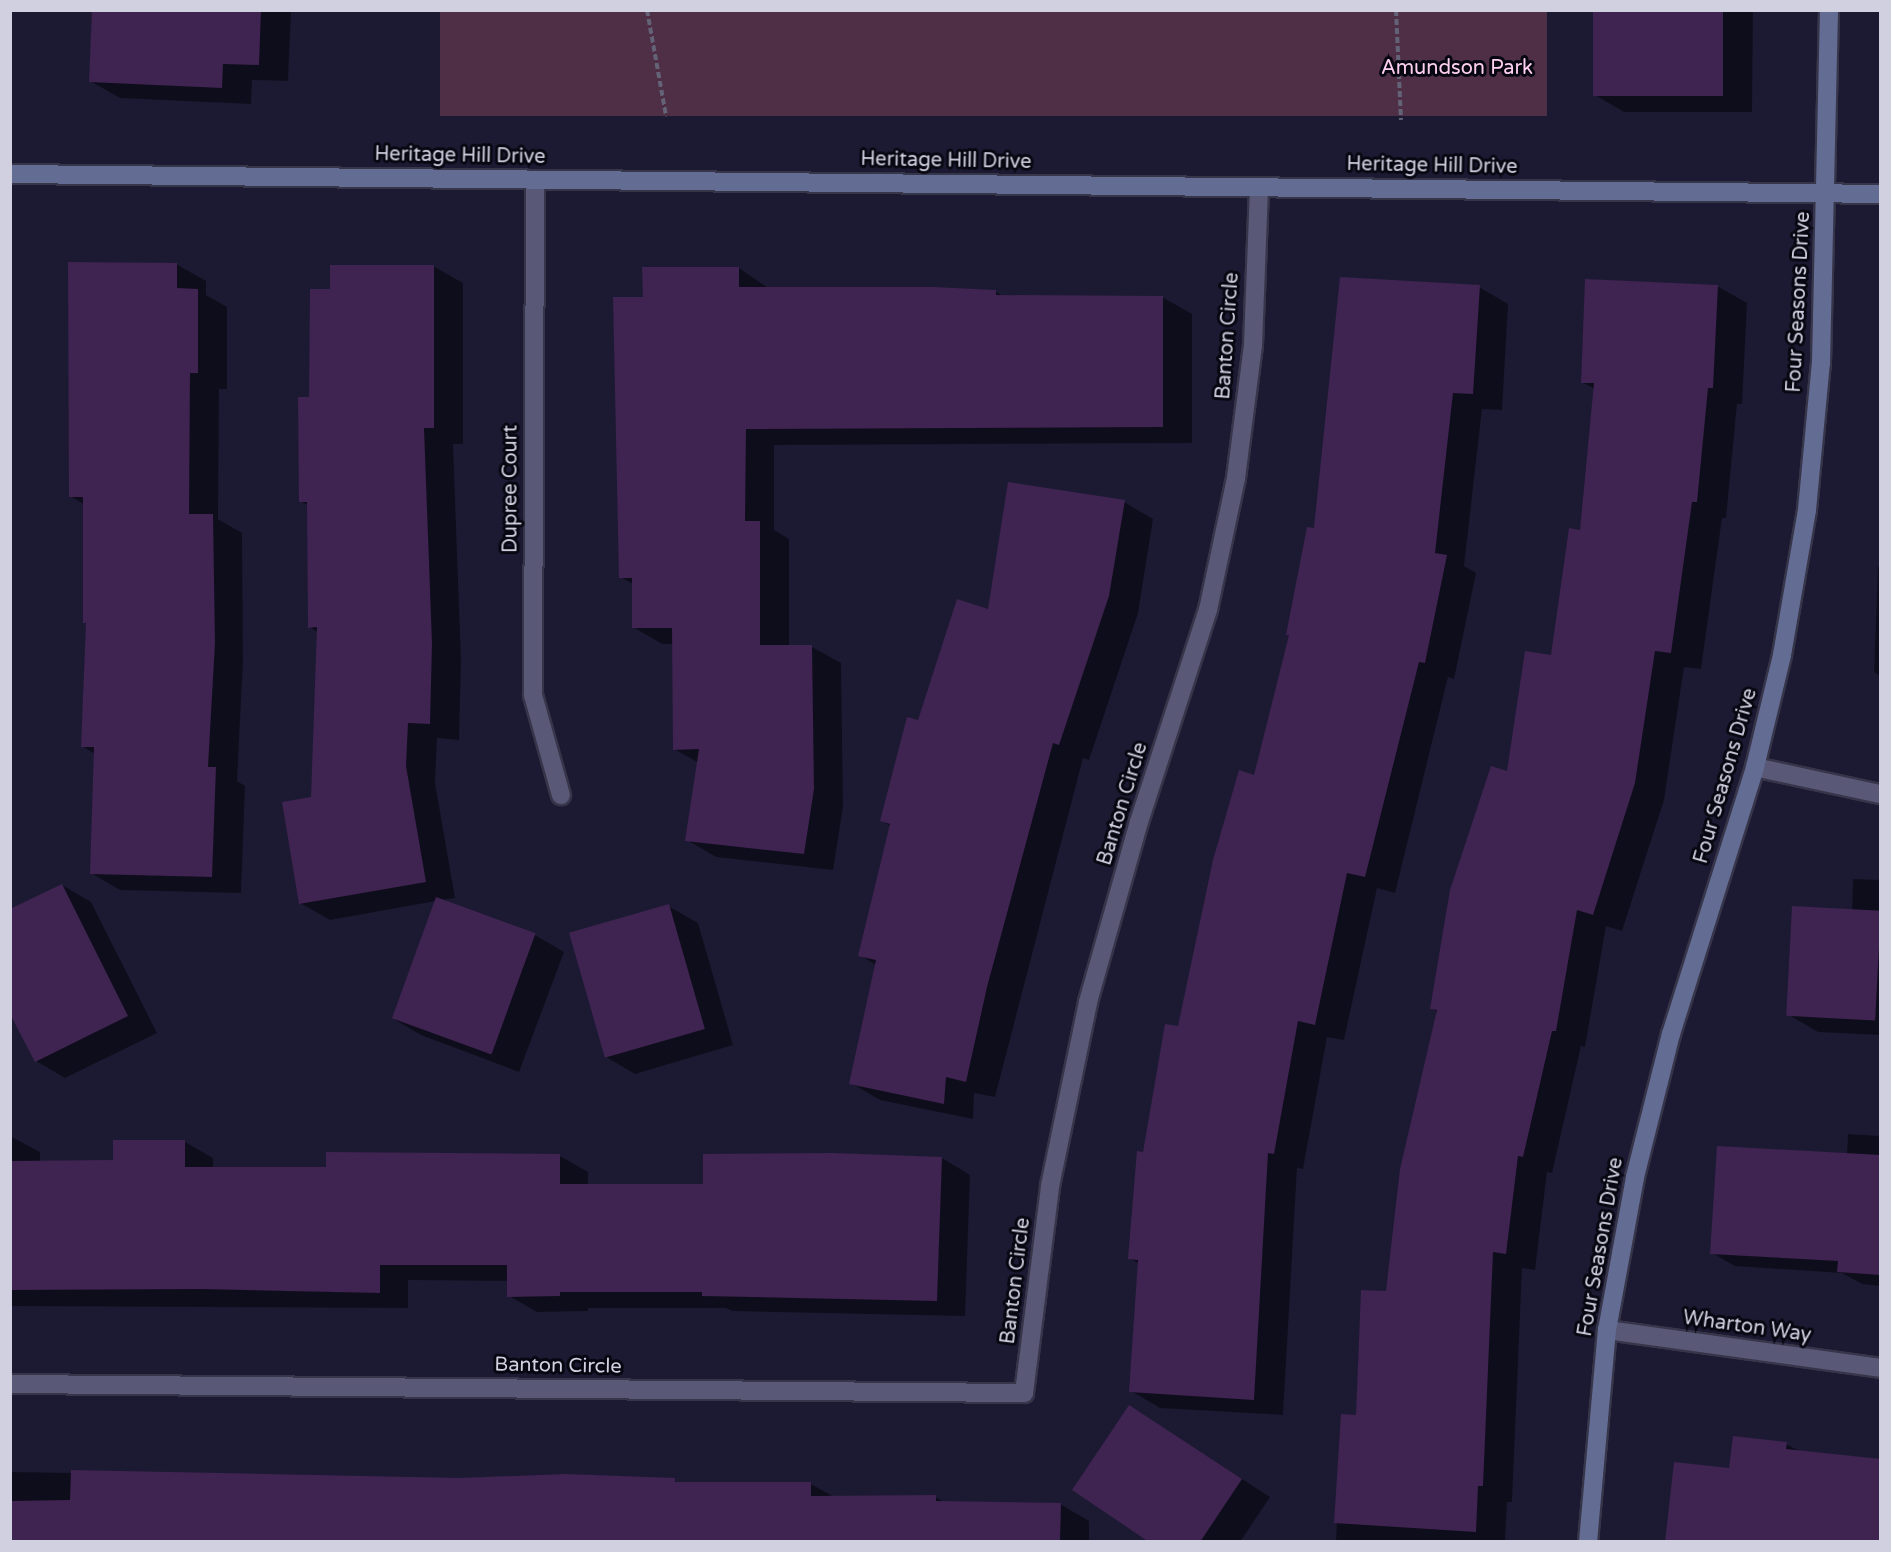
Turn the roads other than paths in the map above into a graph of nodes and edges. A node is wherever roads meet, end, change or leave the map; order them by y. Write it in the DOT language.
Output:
graph roads {
  1 [pos="1829,10"];
  2 [pos="10,174"];
  3 [pos="535,180"];
  4 [pos="1259,187"];
  5 [pos="1827,193"];
  6 [pos="1881,194"];
  7 [pos="1755,767"];
  8 [pos="1881,794"];
  9 [pos="561,795"];
  10 [pos="1607,1330"];
  11 [pos="1881,1368"];
  12 [pos="10,1384"];
  13 [pos="1588,1542"];
  1 -- 5 [label="street, Four Seasons Drive"];
  2 -- 3 [label="street, Heritage Hill Drive"];
  3 -- 4 [label="street, Heritage Hill Drive"];
  3 -- 9 [label="street, Dupree Court"];
  4 -- 5 [label="street, Heritage Hill Drive"];
  4 -- 12 [label="street, Banton Circle"];
  5 -- 6 [label="street, Heritage Hill Drive"];
  5 -- 7 [label="street, Four Seasons Drive"];
  7 -- 8 [label="street"];
  7 -- 10 [label="street, Four Seasons Drive"];
  10 -- 11 [label="street, Wharton Way"];
  10 -- 13 [label="street, Four Seasons Drive"];
}
